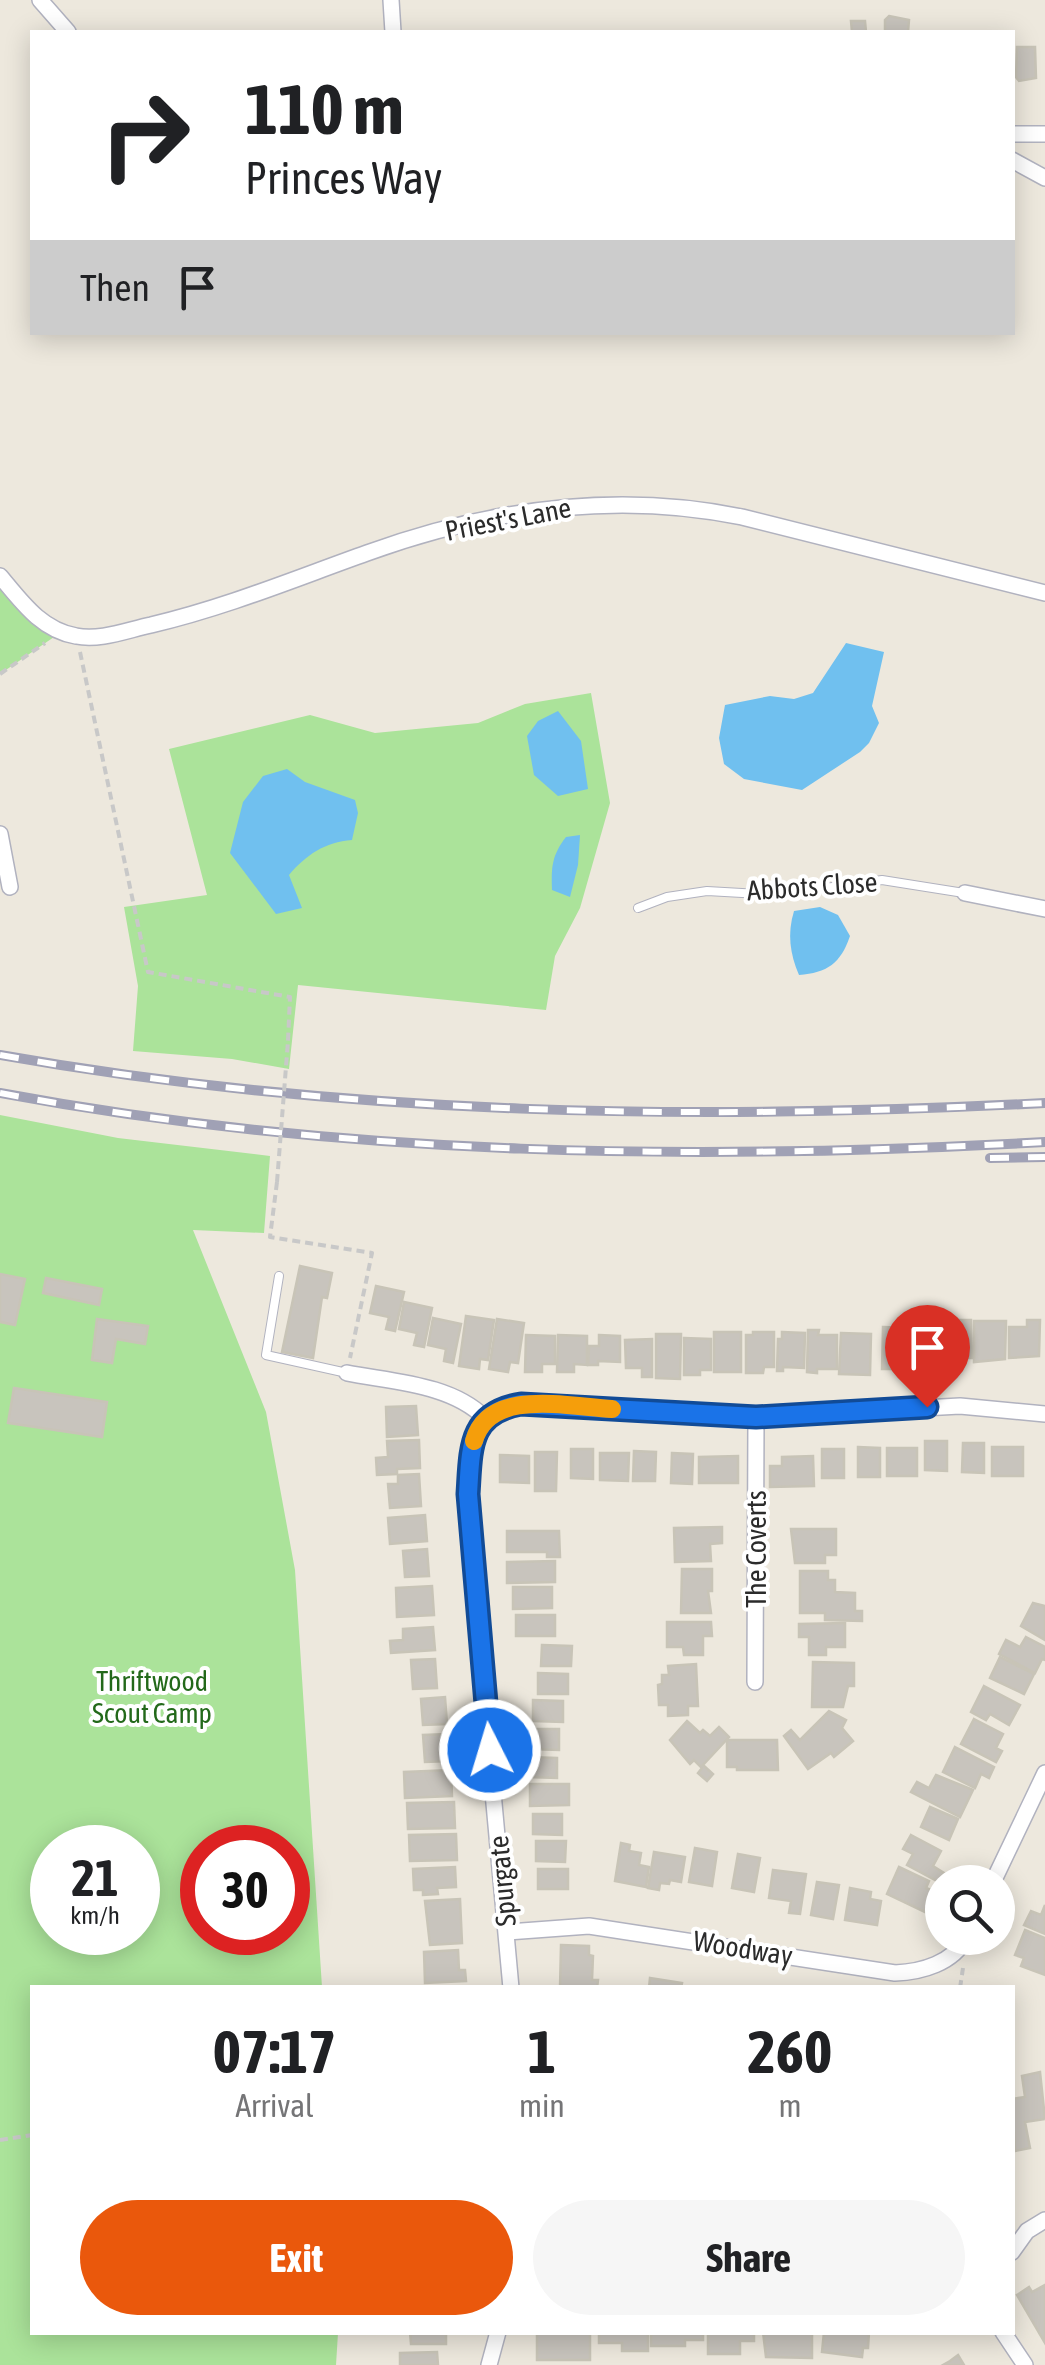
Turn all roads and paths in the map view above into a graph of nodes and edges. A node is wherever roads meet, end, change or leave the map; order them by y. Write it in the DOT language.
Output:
graph roads {
  1 [pos="40,0"];
  2 [pos="391,0"];
  3 [pos="66,30"];
  4 [pos="393,30"];
  5 [pos="1015,134"];
  6 [pos="1045,134"];
  7 [pos="1015,162"];
  8 [pos="1045,178"];
  9 [pos="0,576"];
  10 [pos="1045,593"];
  11 [pos="54,629"];
  12 [pos="76,636"];
  13 [pos="0,674"];
  14 [pos="0,834"];
  15 [pos="10,887"];
  16 [pos="965,893"];
  17 [pos="638,908"];
  18 [pos="1045,908"];
  19 [pos="280,1276"];
  20 [pos="347,1372"];
  21 [pos="1045,1414"];
  22 [pos="756,1417"];
  23 [pos="484,1418"];
  24 [pos="756,1682"];
  25 [pos="1045,1773"];
  26 [pos="1001,1865"];
  27 [pos="507,1932"];
  28 [pos="950,1955"];
  29 [pos="511,1985"];
  30 [pos="30,2135"];
  31 [pos="0,2140"];
  32 [pos="1045,2220"];
  33 [pos="1015,2248"];
  34 [pos="497,2335"];
  35 [pos="1006,2335"];
  36 [pos="489,2365"];
  37 [pos="1025,2365"];
  1 -- 3 [label="street"];
  2 -- 4 [label="street"];
  5 -- 6 [label="street"];
  7 -- 8 [label="street"];
  9 -- 11 [label="street, Priest's Lane"];
  10 -- 12 [label="street, Priest's Lane"];
  11 -- 12 [label="street, Priest's Lane"];
  11 -- 13 [label="path"];
  12 -- 20 [label="path, bridge"];
  14 -- 15 [label="street"];
  16 -- 17 [label="lane, Abbots Close"];
  16 -- 18 [label="street, Abbots Close"];
  19 -- 20 [label="lane"];
  20 -- 23 [label="street"];
  21 -- 22 [label="street"];
  22 -- 23 [label="street"];
  22 -- 24 [label="street, The Coverts"];
  23 -- 27 [label="street, Spurgate"];
  25 -- 26 [label="street"];
  27 -- 28 [label="street, Woodway"];
  27 -- 29 [label="street, Spurgate"];
  30 -- 31 [label="path"];
  32 -- 33 [label="street"];
  34 -- 36 [label="street"];
  35 -- 37 [label="street"];
}
